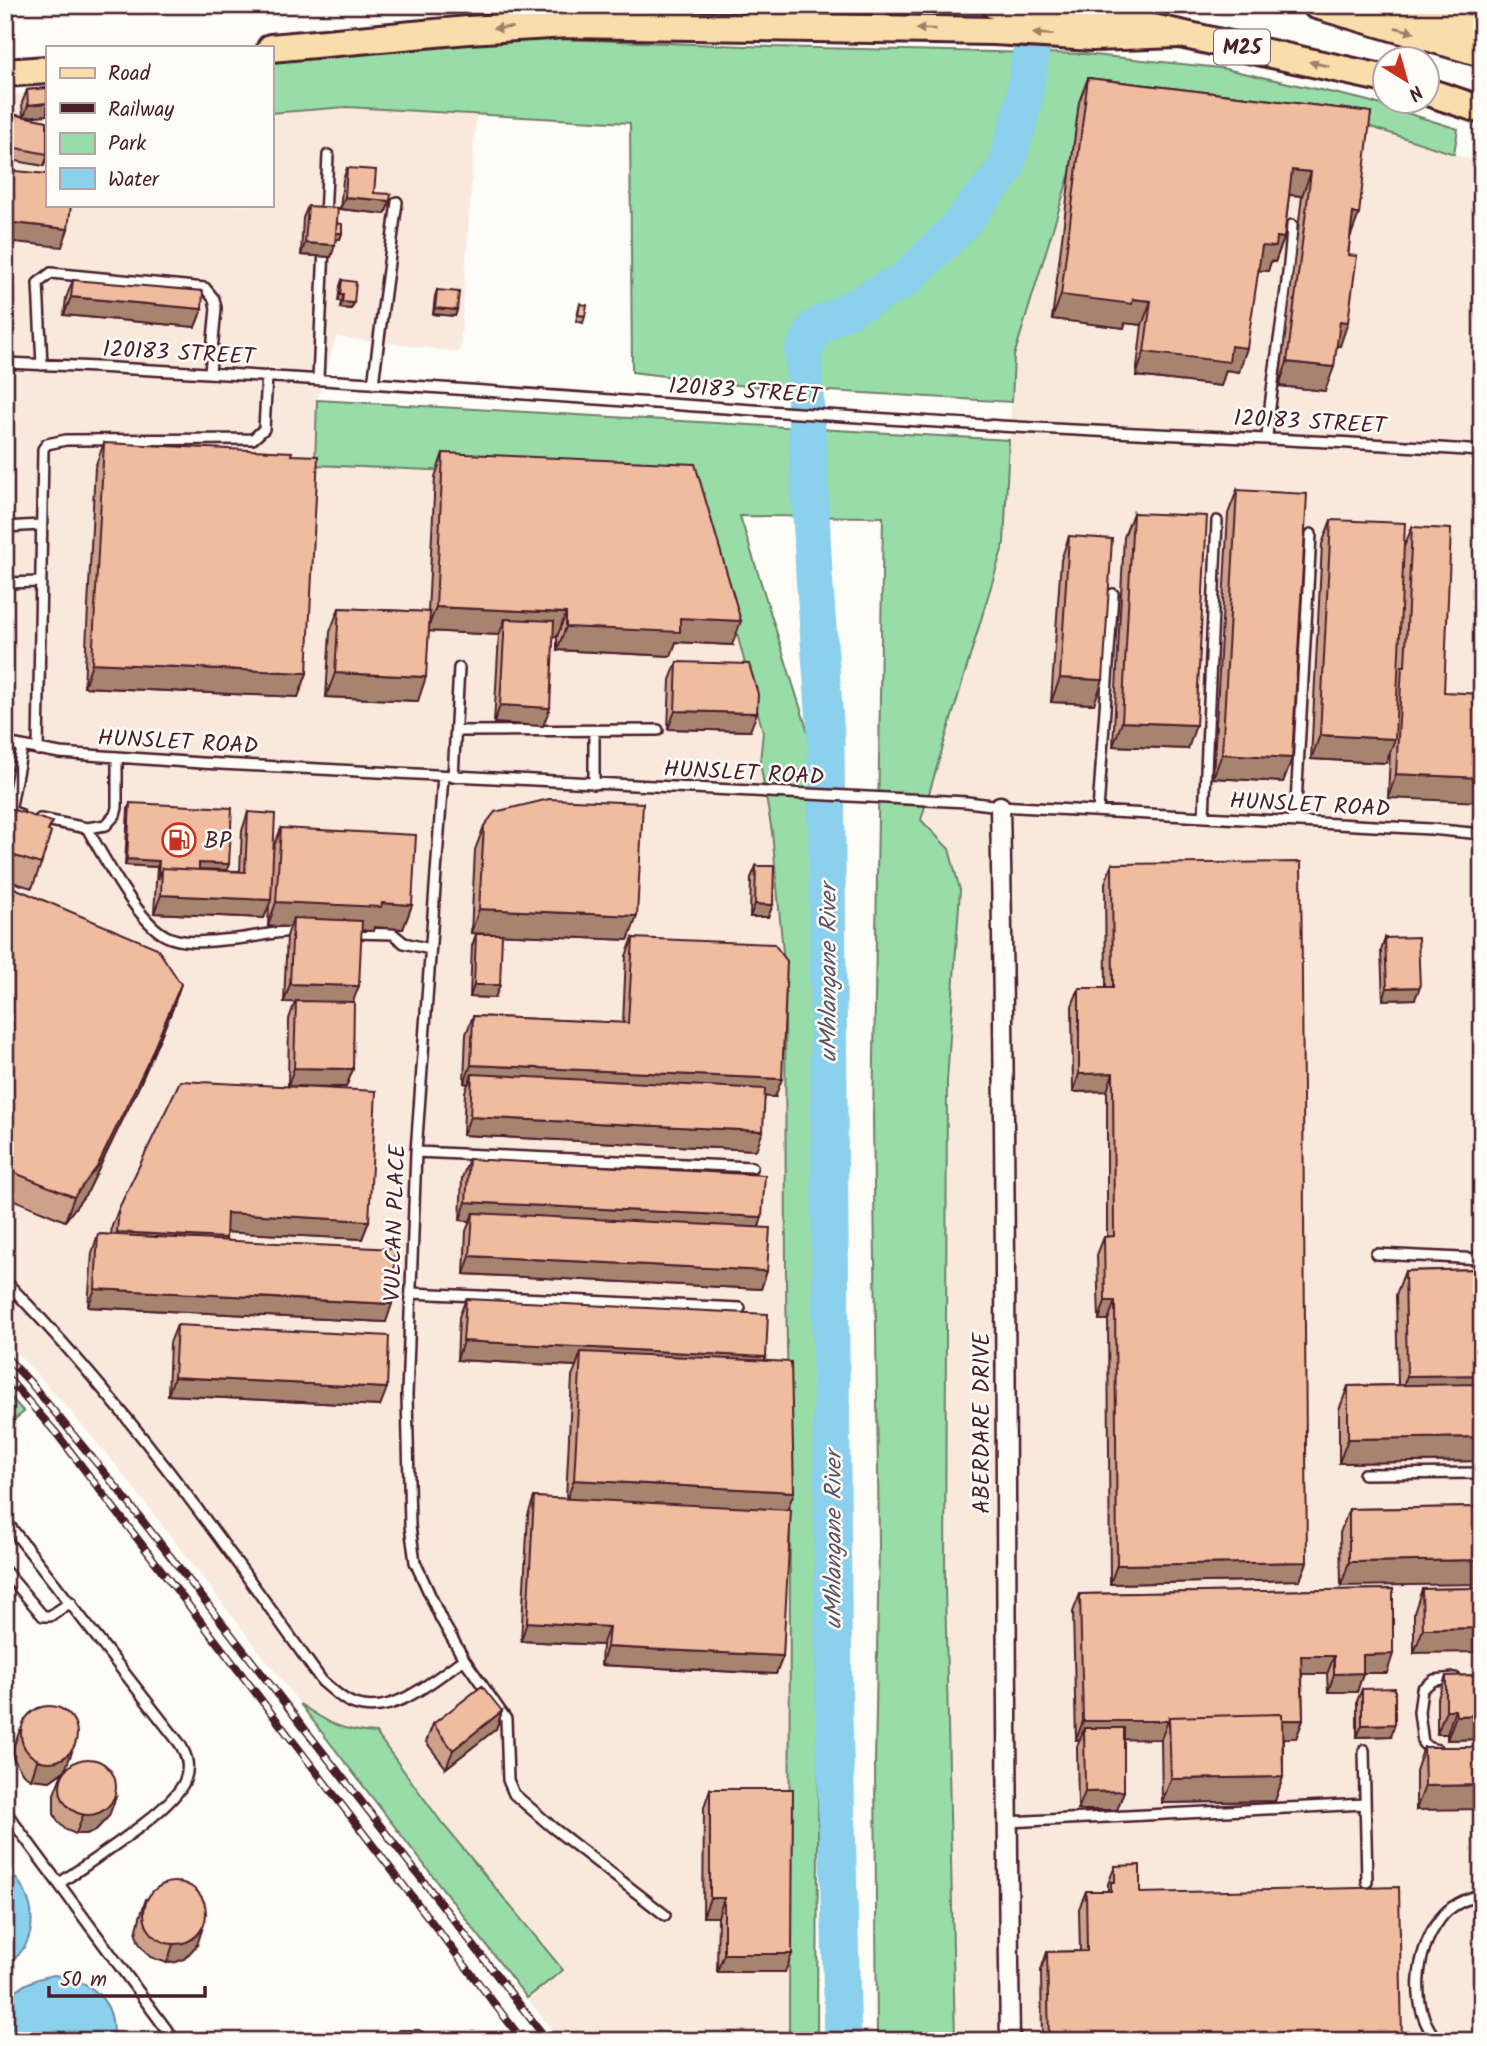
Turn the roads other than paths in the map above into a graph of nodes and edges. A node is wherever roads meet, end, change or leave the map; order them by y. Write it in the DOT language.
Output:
graph roads {
  1 [pos="1316,5"];
  2 [pos="1393,5"];
  3 [pos="995,18"];
  4 [pos="1482,33"];
  5 [pos="273,48"];
  6 [pos="1482,53"];
  7 [pos="46,69"];
  8 [pos="5,74"];
  9 [pos="1372,76"];
  10 [pos="1442,97"];
  11 [pos="1482,110"];
  12 [pos="328,155"];
  13 [pos="397,202"];
  14 [pos="325,221"];
  15 [pos="1292,225"];
  16 [pos="324,234"];
  17 [pos="5,363"];
  18 [pos="42,365"];
  19 [pos="210,372"];
  20 [pos="267,376"];
  21 [pos="318,379"];
  22 [pos="373,384"];
  23 [pos="1267,438"];
  24 [pos="1482,451"];
  25 [pos="1217,521"];
  26 [pos="40,525"];
  27 [pos="5,527"];
  28 [pos="1311,534"];
  29 [pos="40,582"];
  30 [pos="5,583"];
  31 [pos="1112,594"];
  32 [pos="459,668"];
  33 [pos="658,730"];
  34 [pos="456,731"];
  35 [pos="594,732"];
  36 [pos="5,743"];
  37 [pos="22,748"];
  38 [pos="38,750"];
  39 [pos="117,757"];
  40 [pos="443,776"];
  41 [pos="453,777"];
  42 [pos="594,784"];
  43 [pos="1000,806"];
  44 [pos="8,810"];
  45 [pos="1098,811"];
  46 [pos="1204,817"];
  47 [pos="1295,822"];
  48 [pos="87,828"];
  49 [pos="1482,834"];
  50 [pos="308,931"];
  51 [pos="346,932"];
  52 [pos="430,949"];
  53 [pos="416,1152"];
  54 [pos="752,1167"];
  55 [pos="1376,1254"];
  56 [pos="1482,1259"];
  57 [pos="5,1281"];
  58 [pos="411,1293"];
  59 [pos="740,1308"];
  60 [pos="1364,1474"];
  61 [pos="1482,1474"];
  62 [pos="5,1520"];
  63 [pos="5,1571"];
  64 [pos="71,1602"];
  65 [pos="464,1659"];
  66 [pos="1468,1677"];
  67 [pos="1364,1749"];
  68 [pos="1447,1749"];
  69 [pos="1365,1804"];
  70 [pos="5,1811"];
  71 [pos="1007,1822"];
  72 [pos="1367,1882"];
  73 [pos="60,1883"];
  74 [pos="1482,1894"];
  75 [pos="665,1915"];
  76 [pos="175,2041"];
  77 [pos="1010,2041"];
  78 [pos="1438,2041"];
  1 -- 6 [label="main road, one-way"];
  2 -- 4 [label="main road"];
  3 -- 5 [label="main road, one-way"];
  9 -- 3 [label="main road, M25, one-way"];
  7 -- 8 [label="main road"];
  10 -- 11 [label="main road"];
  12 -- 14 [label="lane"];
  13 -- 22 [label="lane"];
  15 -- 23 [label="lane"];
  16 -- 21 [label="lane"];
  17 -- 18 [label="lane, 120183 STREET"];
  18 -- 19 [label="lane, 120183 STREET"];
  18 -- 19 [label="lane"];
  19 -- 20 [label="lane, 120183 STREET"];
  20 -- 21 [label="lane, 120183 STREET"];
  20 -- 26 [label="lane"];
  21 -- 22 [label="lane, 120183 STREET"];
  22 -- 23 [label="lane, 120183 STREET"];
  23 -- 24 [label="lane, 120183 STREET"];
  25 -- 46 [label="lane"];
  26 -- 27 [label="lane"];
  26 -- 29 [label="lane"];
  28 -- 47 [label="lane"];
  29 -- 30 [label="lane"];
  29 -- 38 [label="lane"];
  31 -- 45 [label="lane"];
  32 -- 34 [label="lane"];
  33 -- 35 [label="lane"];
  34 -- 35 [label="lane"];
  34 -- 41 [label="lane"];
  35 -- 42 [label="lane"];
  36 -- 37 [label="lane, HUNSLET ROAD"];
  37 -- 38 [label="lane, HUNSLET ROAD"];
  37 -- 44 [label="lane"];
  38 -- 39 [label="lane, HUNSLET ROAD"];
  39 -- 40 [label="lane, HUNSLET ROAD"];
  39 -- 48 [label="lane"];
  40 -- 41 [label="lane, HUNSLET ROAD"];
  40 -- 52 [label="lane, VULCAN PLACE"];
  41 -- 42 [label="lane, HUNSLET ROAD"];
  42 -- 43 [label="lane, HUNSLET ROAD"];
  43 -- 45 [label="lane, HUNSLET ROAD"];
  43 -- 71 [label="street, ABERDARE DRIVE"];
  44 -- 48 [label="lane"];
  45 -- 46 [label="lane, HUNSLET ROAD"];
  46 -- 47 [label="lane, HUNSLET ROAD"];
  47 -- 49 [label="lane, HUNSLET ROAD"];
  48 -- 50 [label="lane"];
  51 -- 52 [label="lane"];
  52 -- 53 [label="lane, VULCAN PLACE"];
  53 -- 54 [label="lane"];
  53 -- 58 [label="lane, VULCAN PLACE"];
  55 -- 56 [label="lane"];
  57 -- 65 [label="lane"];
  58 -- 59 [label="lane"];
  58 -- 65 [label="lane, VULCAN PLACE"];
  60 -- 61 [label="lane"];
  62 -- 64 [label="lane"];
  63 -- 64 [label="lane"];
  64 -- 73 [label="lane"];
  65 -- 75 [label="lane, VULCAN PLACE"];
  66 -- 68 [label="lane"];
  67 -- 69 [label="lane"];
  69 -- 71 [label="lane"];
  69 -- 72 [label="lane"];
  70 -- 73 [label="lane"];
  71 -- 77 [label="street, ABERDARE DRIVE"];
  73 -- 76 [label="lane"];
  74 -- 78 [label="lane"];
}
